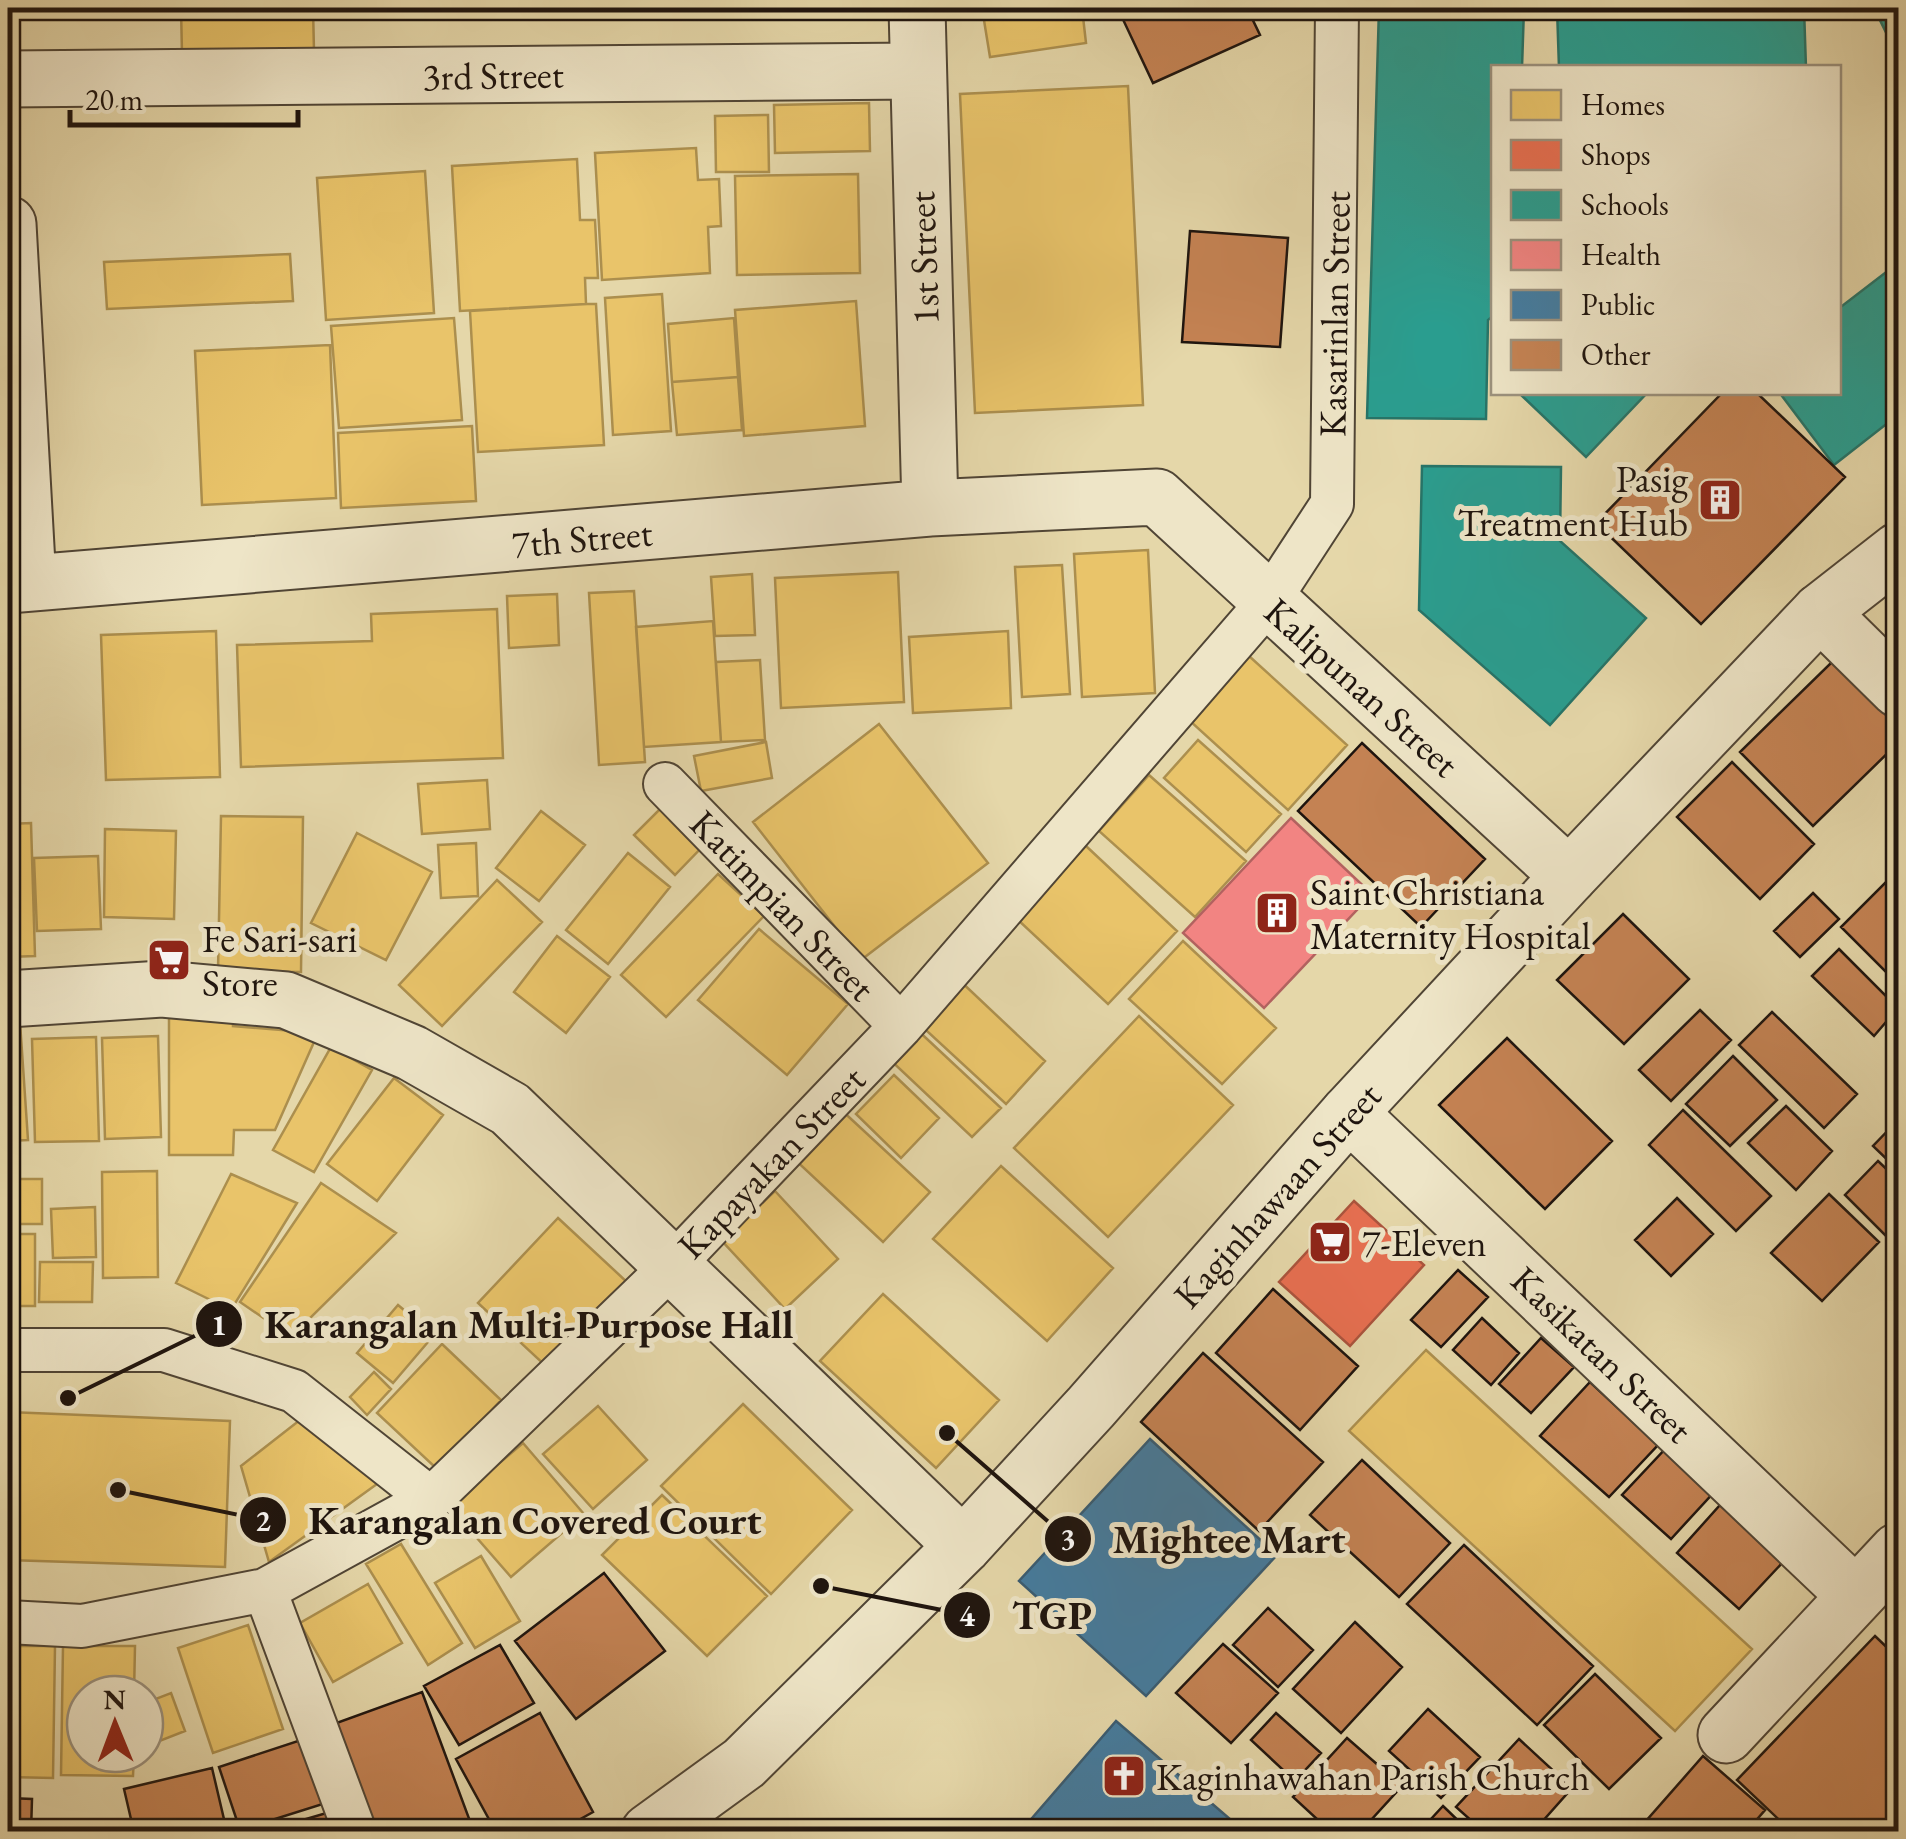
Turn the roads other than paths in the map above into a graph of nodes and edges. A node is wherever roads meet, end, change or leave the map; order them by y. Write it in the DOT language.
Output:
graph roads {
  1 [pos="917,8"];
  2 [pos="1337,8"];
  3 [pos="918,71"];
  4 [pos="8,79"];
  5 [pos="8,224"];
  6 [pos="1157,497"];
  7 [pos="930,508"];
  8 [pos="1898,551"];
  9 [pos="18,584"];
  10 [pos="1268,602"];
  11 [pos="1820,612"];
  12 [pos="1898,689"];
  13 [pos="664,784"];
  14 [pos="1568,876"];
  15 [pos="8,998"];
  16 [pos="902,1026"];
  17 [pos="1349,1113"];
  18 [pos="670,1267"];
  19 [pos="8,1350"];
  20 [pos="431,1499"];
  21 [pos="963,1546"];
  22 [pos="1898,1551"];
  23 [pos="265,1590"];
  24 [pos="1856,1595"];
  25 [pos="8,1622"];
  26 [pos="1726,1736"];
  27 [pos="354,1832"];
  28 [pos="649,1832"];
  1 -- 3 [label="street, 1st Street"];
  2 -- 10 [label="lane, Kasarinlan Street"];
  3 -- 4 [label="street, 3rd Street"];
  3 -- 7 [label="street, 1st Street"];
  5 -- 9 [label="street"];
  6 -- 7 [label="street, 7th Street"];
  6 -- 10 [label="street, Kalipunan Street"];
  7 -- 9 [label="street, 7th Street"];
  8 -- 11 [label="street, Kaginhawaan Street"];
  10 -- 14 [label="street, Kalipunan Street"];
  10 -- 16 [label="lane, Kapayakan Street"];
  11 -- 12 [label="street"];
  11 -- 14 [label="street, Kaginhawaan Street"];
  13 -- 16 [label="lane, Katimpian Street"];
  14 -- 17 [label="street, Kaginhawaan Street"];
  15 -- 18 [label="street"];
  16 -- 18 [label="lane, Kapayakan Street"];
  17 -- 21 [label="street, Kaginhawaan Street"];
  17 -- 24 [label="street, Kasikatan Street"];
  18 -- 20 [label="lane, Kapayakan Street"];
  18 -- 21 [label="street"];
  19 -- 20 [label="lane"];
  20 -- 23 [label="lane, Kapayakan Street"];
  21 -- 28 [label="street, Kaginhawaan Street"];
  22 -- 24 [label="street"];
  23 -- 25 [label="lane, Kapayakan Street"];
  23 -- 27 [label="lane"];
  24 -- 26 [label="street"];
}
